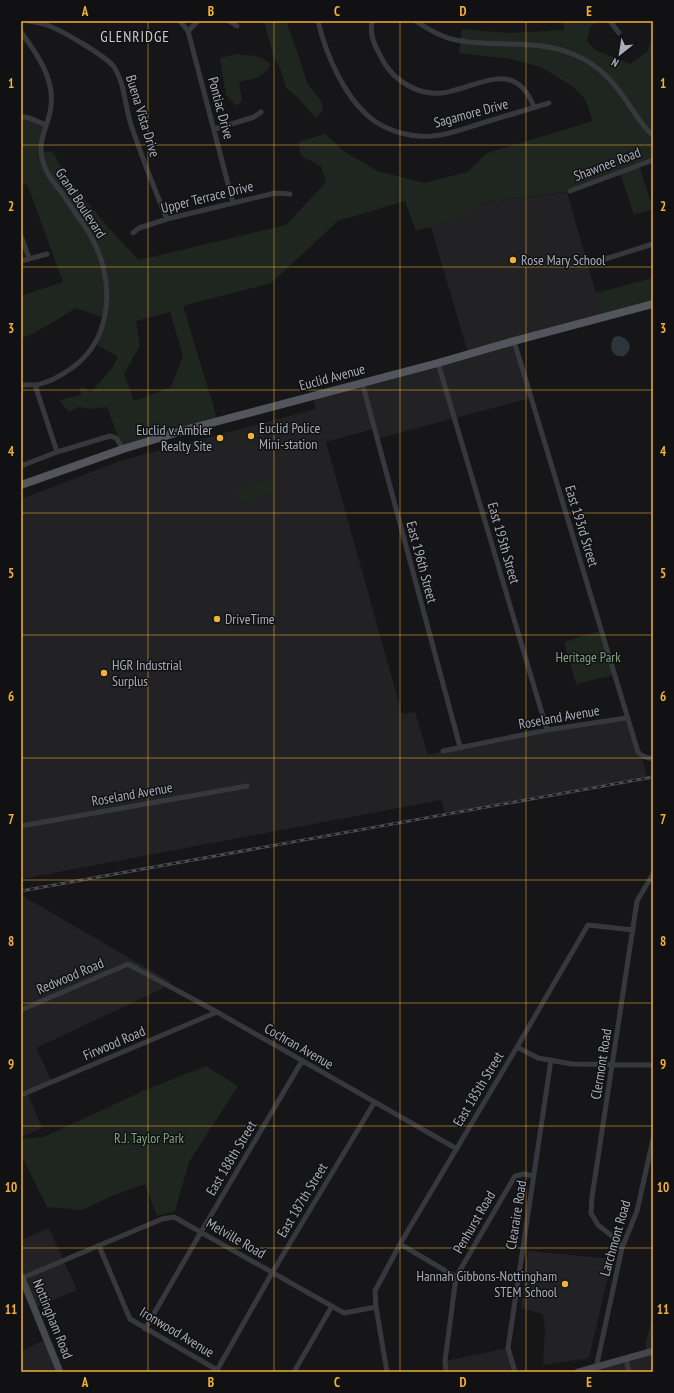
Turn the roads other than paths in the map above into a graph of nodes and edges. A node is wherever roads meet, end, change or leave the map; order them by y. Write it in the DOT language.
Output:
graph roads {
  1 [pos="29,21"];
  2 [pos="180,21"];
  3 [pos="198,21"];
  4 [pos="229,21"];
  5 [pos="318,21"];
  6 [pos="372,21"];
  7 [pos="416,21"];
  8 [pos="610,21"];
  9 [pos="237,26"];
  10 [pos="188,31"];
  11 [pos="21,32"];
  12 [pos="618,33"];
  13 [pos="549,103"];
  14 [pos="534,107"];
  15 [pos="261,112"];
  16 [pos="21,117"];
  17 [pos="46,125"];
  18 [pos="214,129"];
  19 [pos="653,135"];
  20 [pos="653,160"];
  21 [pos="570,191"];
  22 [pos="290,194"];
  23 [pos="233,203"];
  24 [pos="167,219"];
  25 [pos="134,233"];
  26 [pos="21,236"];
  27 [pos="653,244"];
  28 [pos="47,254"];
  29 [pos="29,258"];
  30 [pos="21,261"];
  31 [pos="586,265"];
  32 [pos="653,304"];
  33 [pos="514,341"];
  34 [pos="438,362"];
  35 [pos="362,382"];
  36 [pos="35,385"];
  37 [pos="21,386"];
  38 [pos="123,449"];
  39 [pos="57,452"];
  40 [pos="21,466"];
  41 [pos="21,485"];
  42 [pos="626,718"];
  43 [pos="547,730"];
  44 [pos="460,747"];
  45 [pos="443,751"];
  46 [pos="653,758"];
  47 [pos="247,786"];
  48 [pos="21,826"];
  49 [pos="653,874"];
  50 [pos="633,930"];
  51 [pos="128,964"];
  52 [pos="21,1010"];
  53 [pos="217,1012"];
  54 [pos="517,1048"];
  55 [pos="551,1060"];
  56 [pos="302,1061"];
  57 [pos="613,1065"];
  58 [pos="653,1065"];
  59 [pos="21,1095"];
  60 [pos="374,1103"];
  61 [pos="653,1138"];
  62 [pos="457,1149"];
  63 [pos="534,1176"];
  64 [pos="201,1232"];
  65 [pos="400,1244"];
  66 [pos="99,1246"];
  67 [pos="622,1248"];
  68 [pos="272,1273"];
  69 [pos="22,1277"];
  70 [pos="456,1277"];
  71 [pos="332,1306"];
  72 [pos="376,1307"];
  73 [pos="145,1329"];
  74 [pos="653,1351"];
  75 [pos="626,1359"];
  76 [pos="596,1368"];
  77 [pos="216,1371"];
  78 [pos="60,1372"];
  79 [pos="294,1372"];
  80 [pos="387,1372"];
  81 [pos="446,1372"];
  82 [pos="515,1372"];
  83 [pos="578,1372"];
  84 [pos="629,1372"];
  1 -- 24 [label="street, Buena Vista Drive"];
  2 -- 10 [label="street, Pontiac Drive"];
  3 -- 10 [label="street"];
  4 -- 9 [label="street"];
  5 -- 14 [label="street, Sagamore Drive"];
  6 -- 14 [label="street"];
  7 -- 19 [label="street"];
  8 -- 12 [label="street"];
  10 -- 18 [label="street, Pontiac Drive"];
  11 -- 17 [label="street, Grand Boulevard"];
  13 -- 14 [label="street, Sagamore Drive"];
  15 -- 18 [label="street"];
  16 -- 17 [label="street"];
  17 -- 36 [label="street, Grand Boulevard"];
  18 -- 23 [label="street, Pontiac Drive"];
  20 -- 21 [label="street, Shawnee Road"];
  22 -- 23 [label="street, Upper Terrace Drive"];
  23 -- 24 [label="street, Upper Terrace Drive"];
  24 -- 25 [label="street, Upper Terrace Drive"];
  26 -- 29 [label="street"];
  27 -- 31 [label="street"];
  28 -- 29 [label="street"];
  29 -- 30 [label="street"];
  32 -- 33 [label="main road, Euclid Avenue"];
  33 -- 34 [label="main road, Euclid Avenue"];
  33 -- 42 [label="street, East 193rd Street"];
  34 -- 35 [label="main road, Euclid Avenue"];
  34 -- 43 [label="street, East 195th Street"];
  35 -- 38 [label="main road, Euclid Avenue"];
  35 -- 44 [label="street, East 196th Street"];
  36 -- 37 [label="street, Grand Boulevard"];
  36 -- 39 [label="street"];
  38 -- 39 [label="street"];
  38 -- 41 [label="main road, Euclid Avenue"];
  39 -- 40 [label="street"];
  42 -- 43 [label="street, Roseland Avenue"];
  42 -- 46 [label="street"];
  43 -- 44 [label="street, Roseland Avenue"];
  44 -- 45 [label="street, Roseland Avenue"];
  47 -- 48 [label="street, Roseland Avenue"];
  49 -- 50 [label="street, Clermont Road"];
  50 -- 54 [label="street, East 185th Street"];
  50 -- 57 [label="street, Clermont Road"];
  51 -- 52 [label="street, Redwood Road"];
  51 -- 53 [label="street, Cochran Avenue"];
  53 -- 56 [label="street, Cochran Avenue"];
  53 -- 59 [label="street, Firwood Road"];
  54 -- 55 [label="street"];
  54 -- 62 [label="street, East 185th Street"];
  55 -- 57 [label="street"];
  55 -- 63 [label="street, Clearaire Road"];
  56 -- 60 [label="street, Cochran Avenue"];
  56 -- 64 [label="street, East 188th Street"];
  57 -- 58 [label="street"];
  57 -- 67 [label="street, Clermont Road"];
  60 -- 62 [label="street, Cochran Avenue"];
  60 -- 68 [label="street, East 187th Street"];
  61 -- 67 [label="street, Larchmont Road"];
  62 -- 65 [label="street, East 185th Street"];
  63 -- 70 [label="street, Penhurst Road"];
  63 -- 82 [label="street, Clearaire Road"];
  64 -- 66 [label="street, Melville Road"];
  64 -- 68 [label="street, Melville Road"];
  64 -- 73 [label="street, East 188th Street"];
  65 -- 70 [label="street"];
  65 -- 72 [label="street, East 185th Street"];
  66 -- 69 [label="street, Melville Road"];
  66 -- 73 [label="street, Ironwood Avenue"];
  67 -- 76 [label="street, Larchmont Road"];
  68 -- 71 [label="street, Melville Road"];
  68 -- 77 [label="street, East 187th Street"];
  69 -- 78 [label="street, Nottingham Road"];
  70 -- 81 [label="street, Penhurst Road"];
  71 -- 72 [label="street, Melville Road"];
  71 -- 79 [label="street"];
  72 -- 80 [label="street"];
  73 -- 77 [label="street, Ironwood Avenue"];
  74 -- 75 [label="street"];
  75 -- 76 [label="street"];
  75 -- 84 [label="street"];
  76 -- 83 [label="street"];
}
